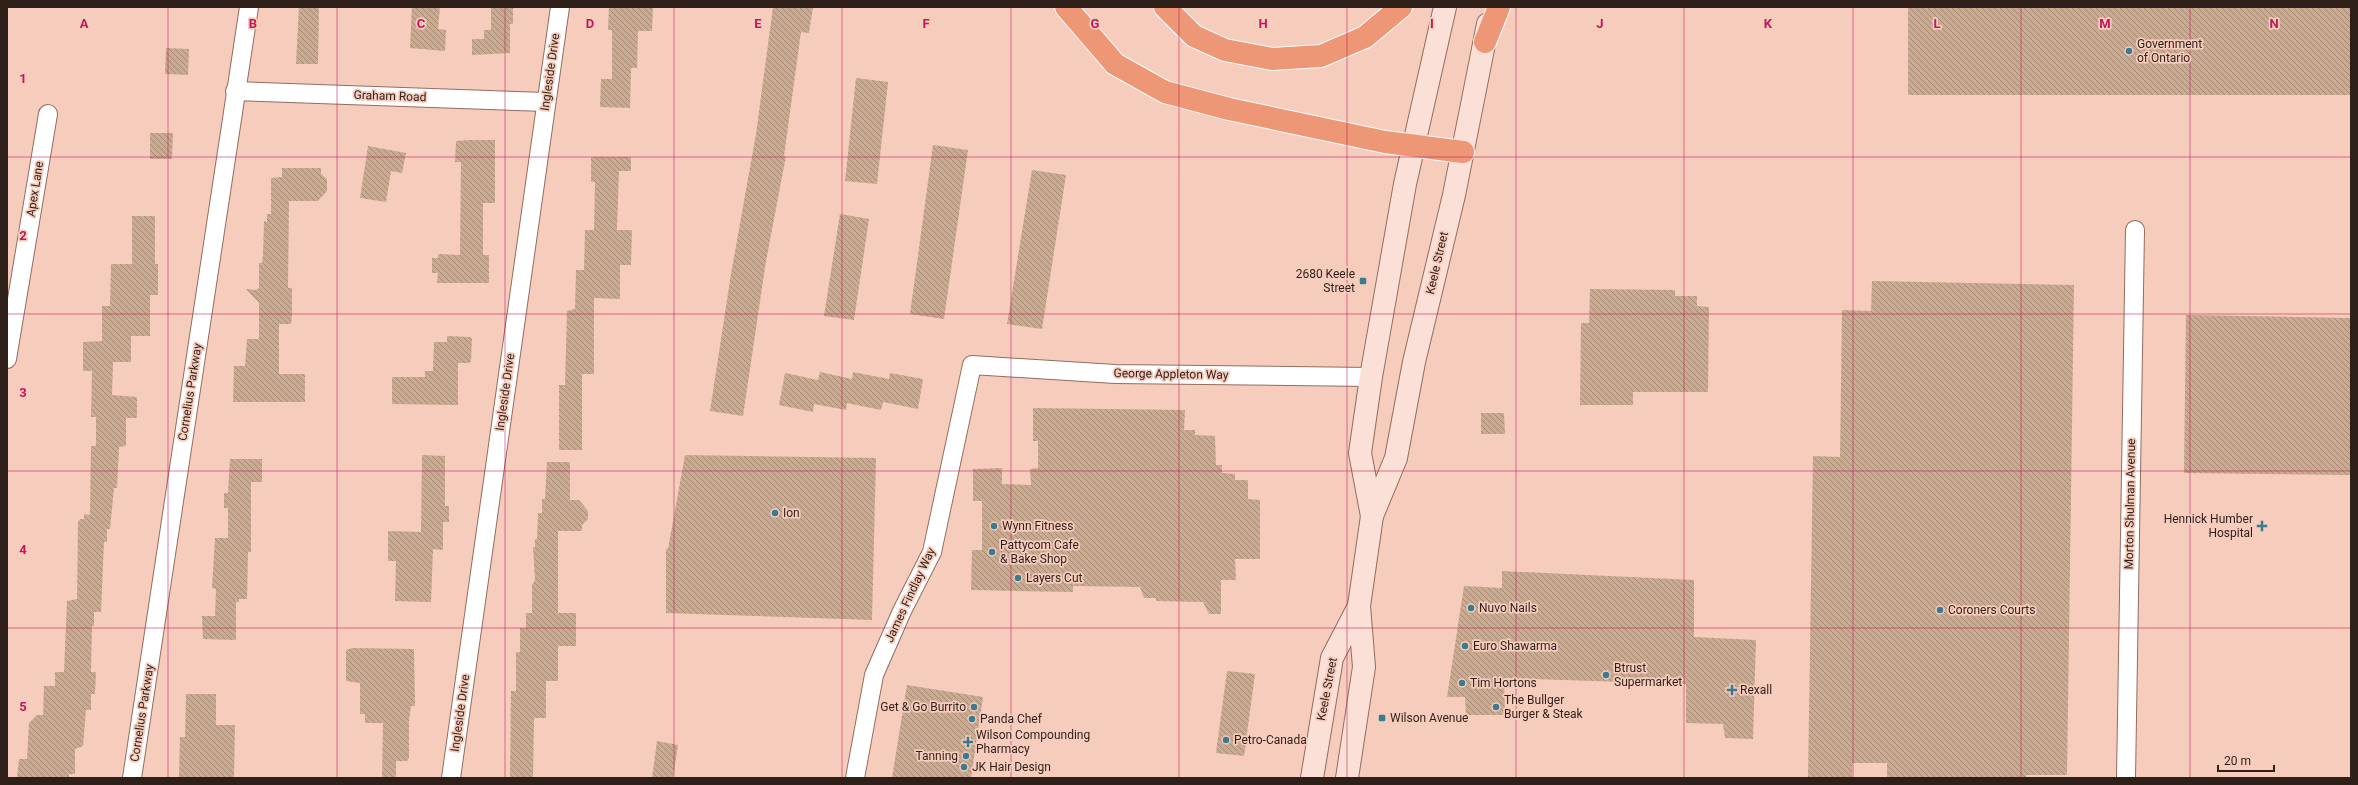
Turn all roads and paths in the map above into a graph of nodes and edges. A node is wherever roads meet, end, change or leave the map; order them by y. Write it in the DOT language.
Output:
graph roads {
  1 [pos="249,7"];
  2 [pos="560,7"];
  3 [pos="1066,7"];
  4 [pos="1164,7"];
  5 [pos="1400,7"];
  6 [pos="1445,7"];
  7 [pos="1491,7"];
  8 [pos="1499,7"];
  9 [pos="1485,42"];
  10 [pos="235,91"];
  11 [pos="546,102"];
  12 [pos="48,114"];
  13 [pos="1415,145"];
  14 [pos="1463,152"];
  15 [pos="2135,230"];
  16 [pos="7,358"];
  17 [pos="972,364"];
  18 [pos="1371,378"];
  19 [pos="1372,516"];
  20 [pos="1359,606"];
  21 [pos="132,778"];
  22 [pos="451,778"];
  23 [pos="855,778"];
  24 [pos="1312,778"];
  25 [pos="1347,778"];
  26 [pos="2126,778"];
  1 -- 10 [label="street, Cornelius Parkway"];
  2 -- 11 [label="street, Ingleside Drive"];
  3 -- 13 [label="highway"];
  4 -- 5 [label="highway"];
  6 -- 13 [label="main road, Keele Street"];
  7 -- 9 [label="main road, Keele Street"];
  8 -- 9 [label="highway"];
  9 -- 14 [label="main road, Keele Street"];
  10 -- 11 [label="street, Graham Road"];
  10 -- 21 [label="street, Cornelius Parkway"];
  11 -- 22 [label="street, Ingleside Drive"];
  12 -- 16 [label="street, Apex Lane"];
  13 -- 14 [label="highway"];
  13 -- 18 [label="main road, Keele Street"];
  14 -- 19 [label="main road, Keele Street"];
  15 -- 26 [label="street, Morton Shulman Avenue"];
  17 -- 18 [label="street, George Appleton Way"];
  17 -- 23 [label="street, James Findlay Way"];
  18 -- 19 [label="main road, Keele Street"];
  19 -- 20 [label="main road, Keele Street"];
  20 -- 24 [label="main road, Keele Street"];
  20 -- 25 [label="main road, Keele Street"];
}
